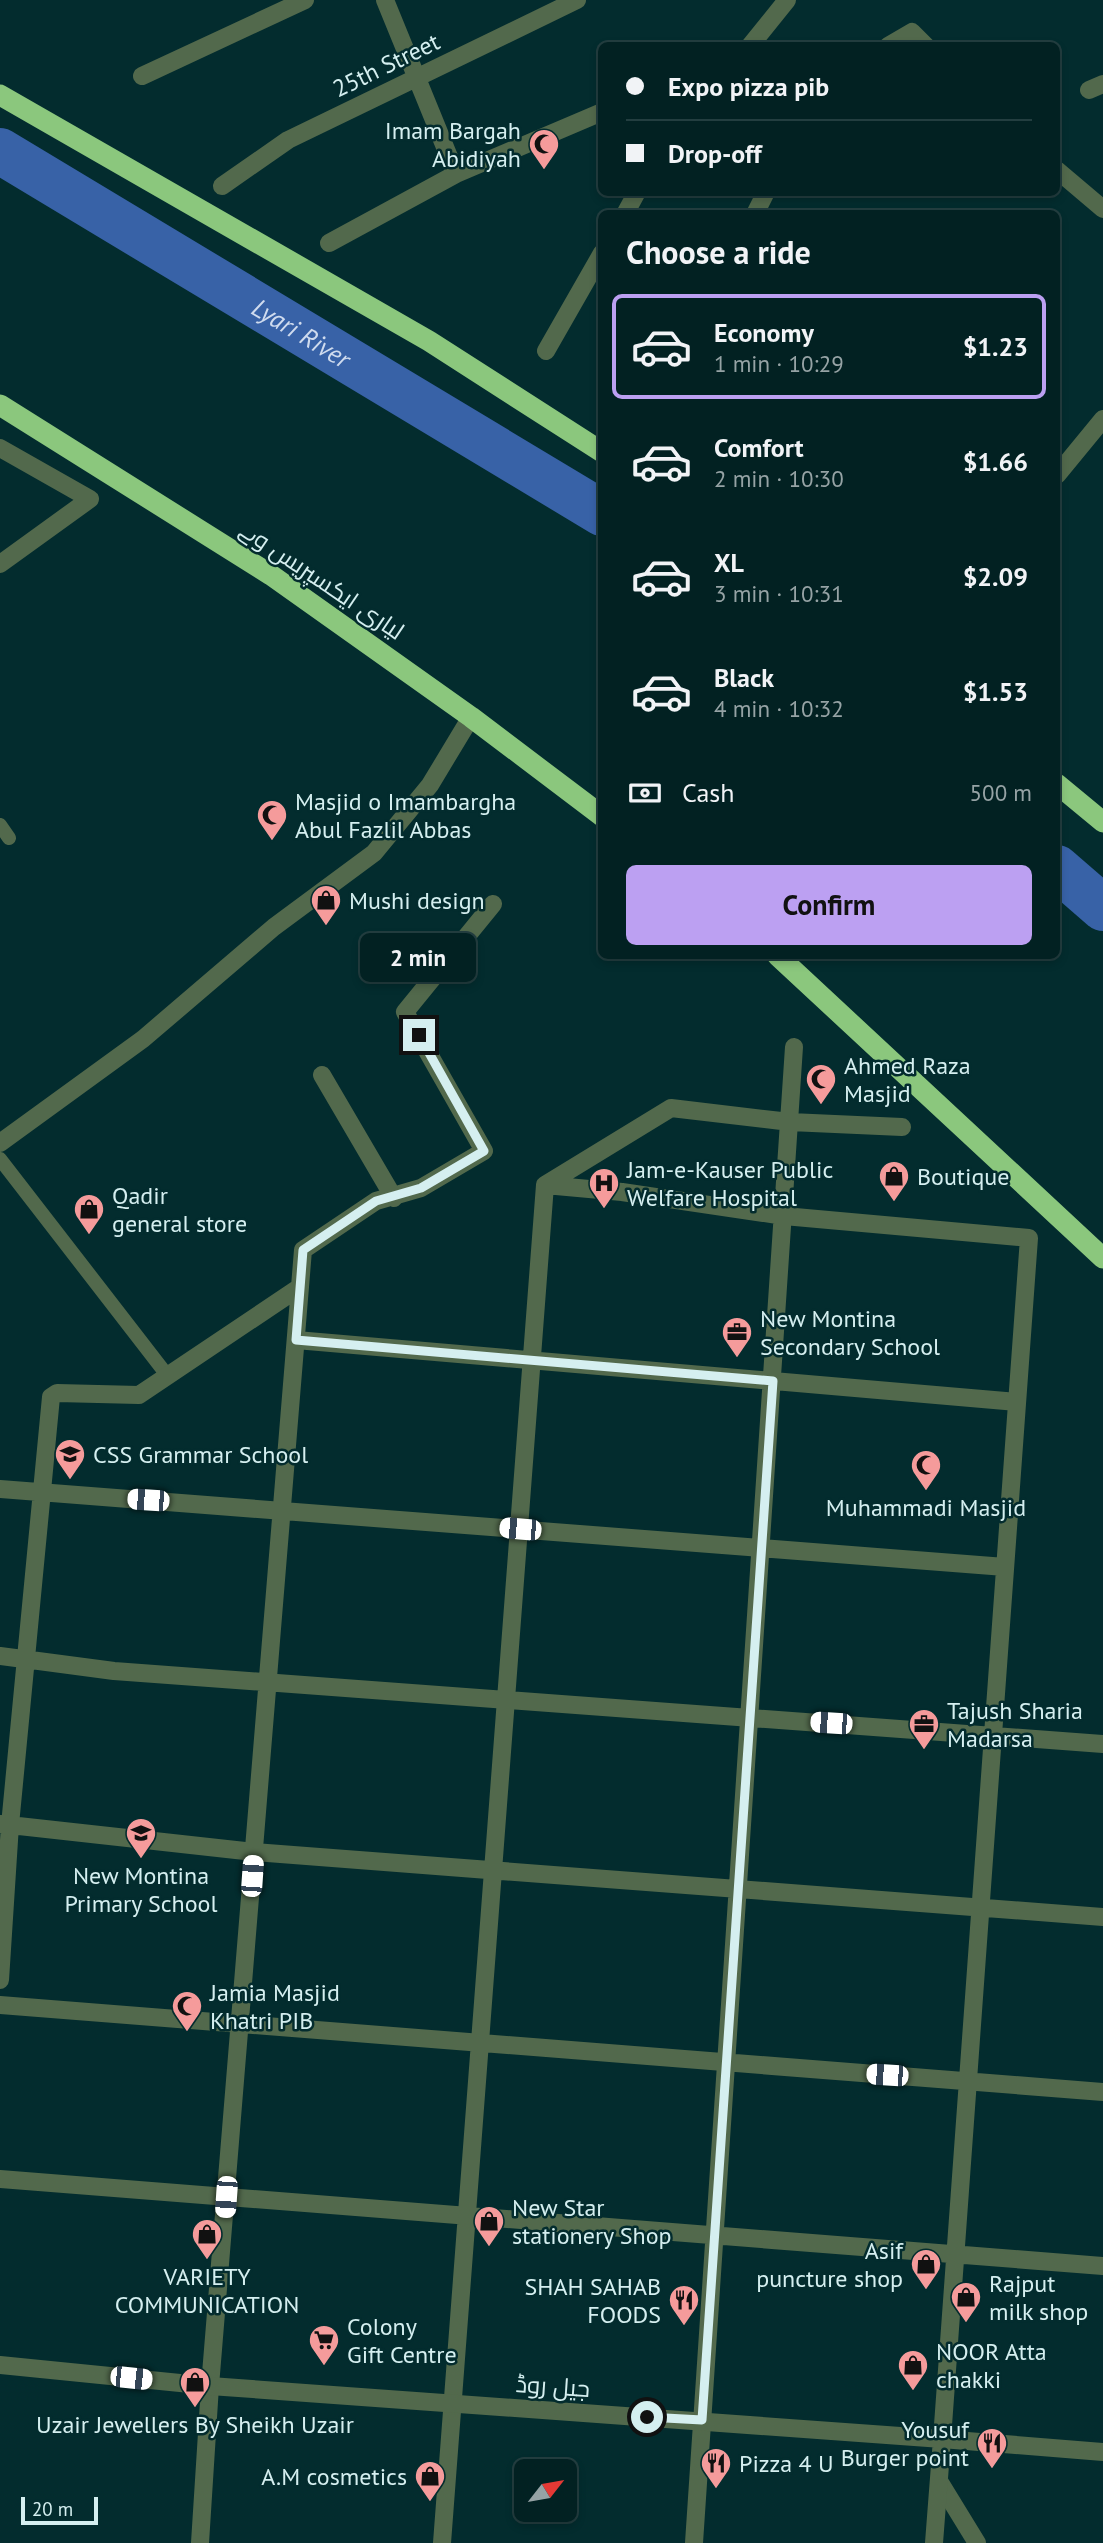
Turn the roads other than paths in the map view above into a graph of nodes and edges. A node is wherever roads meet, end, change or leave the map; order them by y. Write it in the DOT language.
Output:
graph roads {
  1 [pos="305,0"];
  2 [pos="385,0"];
  3 [pos="577,0"];
  4 [pos="787,0"];
  5 [pos="753,42"];
  6 [pos="895,42"];
  7 [pos="922,42"];
  8 [pos="142,76"];
  9 [pos="415,78"];
  10 [pos="0,95"];
  11 [pos="598,114"];
  12 [pos="1060,173"];
  13 [pos="456,174"];
  14 [pos="222,186"];
  15 [pos="1103,209"];
  16 [pos="329,243"];
  17 [pos="598,260"];
  18 [pos="546,351"];
  19 [pos="0,405"];
  20 [pos="1103,419"];
  21 [pos="0,448"];
  22 [pos="598,449"];
  23 [pos="1060,471"];
  24 [pos="0,564"];
  25 [pos="471,717"];
  26 [pos="1060,786"];
  27 [pos="598,813"];
  28 [pos="1103,822"];
  29 [pos="0,825"];
  30 [pos="9,838"];
  31 [pos="493,904"];
  32 [pos="781,959"];
  33 [pos="794,1047"];
  34 [pos="322,1075"];
  35 [pos="790,1122"];
  36 [pos="902,1127"];
  37 [pos="0,1143"];
  38 [pos="0,1159"];
  39 [pos="545,1185"];
  40 [pos="394,1198"];
  41 [pos="784,1216"];
  42 [pos="1103,1258"];
  43 [pos="300,1287"];
  44 [pos="296,1340"];
  45 [pos="532,1360"];
  46 [pos="167,1376"];
  47 [pos="773,1381"];
  48 [pos="1017,1402"];
  49 [pos="0,1489"];
  50 [pos="40,1492"];
  51 [pos="282,1511"];
  52 [pos="520,1529"];
  53 [pos="761,1548"];
  54 [pos="1005,1567"];
  55 [pos="0,1656"];
  56 [pos="25,1658"];
  57 [pos="268,1682"];
  58 [pos="506,1699"];
  59 [pos="750,1717"];
  60 [pos="993,1735"];
  61 [pos="1103,1744"];
  62 [pos="5,1824"];
  63 [pos="254,1852"];
  64 [pos="494,1870"];
  65 [pos="738,1889"];
  66 [pos="981,1907"];
  67 [pos="1103,1917"];
  68 [pos="0,1980"];
  69 [pos="0,2005"];
  70 [pos="240,2024"];
  71 [pos="481,2043"];
  72 [pos="726,2062"];
  73 [pos="968,2081"];
  74 [pos="1103,2092"];
  75 [pos="0,2179"];
  76 [pos="226,2197"];
  77 [pos="467,2216"];
  78 [pos="714,2236"];
  79 [pos="955,2255"];
  80 [pos="1103,2266"];
  81 [pos="0,2365"];
  82 [pos="210,2386"];
  83 [pos="453,2404"];
  84 [pos="702,2420"];
  85 [pos="942,2439"];
  86 [pos="1103,2452"];
  87 [pos="939,2481"];
  88 [pos="201,2543"];
  89 [pos="442,2543"];
  90 [pos="694,2543"];
  91 [pos="934,2543"];
  92 [pos="977,2543"];
  1 -- 8 [label="street"];
  2 -- 9 [label="street"];
  3 -- 9 [label="street, 25th Street"];
  4 -- 5 [label="street"];
  6 -- 7 [label="street"];
  9 -- 13 [label="street"];
  9 -- 14 [label="street, 25th Street"];
  10 -- 22 [label="highway"];
  11 -- 13 [label="street"];
  12 -- 15 [label="street"];
  13 -- 16 [label="street"];
  17 -- 18 [label="street"];
  19 -- 25 [label="highway, لیاری ایکسپریس وے"];
  20 -- 23 [label="street"];
  21 -- 24 [label="street"];
  25 -- 27 [label="highway, لیاری ایکسپریس وے"];
  25 -- 37 [label="street"];
  26 -- 28 [label="highway"];
  29 -- 30 [label="lane"];
  31 -- 40 [label="street"];
  32 -- 42 [label="highway"];
  33 -- 35 [label="street"];
  34 -- 40 [label="street"];
  35 -- 36 [label="street"];
  35 -- 39 [label="street"];
  35 -- 41 [label="street"];
  38 -- 46 [label="lane"];
  39 -- 41 [label="street"];
  39 -- 45 [label="street"];
  40 -- 43 [label="street"];
  41 -- 47 [label="street"];
  41 -- 48 [label="street"];
  43 -- 44 [label="street"];
  43 -- 46 [label="street"];
  44 -- 45 [label="street"];
  44 -- 51 [label="street"];
  45 -- 47 [label="street"];
  45 -- 52 [label="street"];
  46 -- 50 [label="street"];
  47 -- 48 [label="street"];
  47 -- 53 [label="street"];
  48 -- 54 [label="street"];
  49 -- 50 [label="street"];
  50 -- 51 [label="street"];
  50 -- 56 [label="street"];
  51 -- 52 [label="street"];
  51 -- 57 [label="street"];
  52 -- 53 [label="street"];
  52 -- 58 [label="street"];
  53 -- 54 [label="street"];
  53 -- 59 [label="street"];
  54 -- 60 [label="street"];
  55 -- 56 [label="street"];
  56 -- 57 [label="street"];
  56 -- 62 [label="street"];
  57 -- 58 [label="street"];
  57 -- 63 [label="street"];
  58 -- 59 [label="street"];
  58 -- 64 [label="street"];
  59 -- 60 [label="street"];
  59 -- 65 [label="street"];
  60 -- 61 [label="street"];
  60 -- 66 [label="street"];
  62 -- 63 [label="street"];
  62 -- 68 [label="street"];
  63 -- 64 [label="street"];
  63 -- 70 [label="street"];
  64 -- 65 [label="street"];
  64 -- 71 [label="street"];
  65 -- 66 [label="street"];
  65 -- 72 [label="street"];
  66 -- 67 [label="street"];
  66 -- 73 [label="street"];
  69 -- 70 [label="street"];
  70 -- 71 [label="street"];
  70 -- 76 [label="street"];
  71 -- 72 [label="street"];
  71 -- 77 [label="street"];
  72 -- 73 [label="street"];
  72 -- 78 [label="street"];
  73 -- 74 [label="street"];
  73 -- 79 [label="street"];
  75 -- 76 [label="street"];
  76 -- 77 [label="street"];
  76 -- 82 [label="street"];
  77 -- 78 [label="street"];
  77 -- 83 [label="street"];
  78 -- 79 [label="street"];
  78 -- 84 [label="street"];
  79 -- 80 [label="street"];
  79 -- 85 [label="street"];
  81 -- 82 [label="street, جیل روڈ"];
  82 -- 83 [label="street, جیل روڈ"];
  82 -- 88 [label="street"];
  83 -- 84 [label="street, جیل روڈ"];
  83 -- 89 [label="street"];
  84 -- 85 [label="street, جیل روڈ"];
  84 -- 90 [label="street"];
  85 -- 86 [label="street, جیل روڈ"];
  85 -- 87 [label="street"];
  87 -- 91 [label="street"];
  87 -- 92 [label="street"];
}
